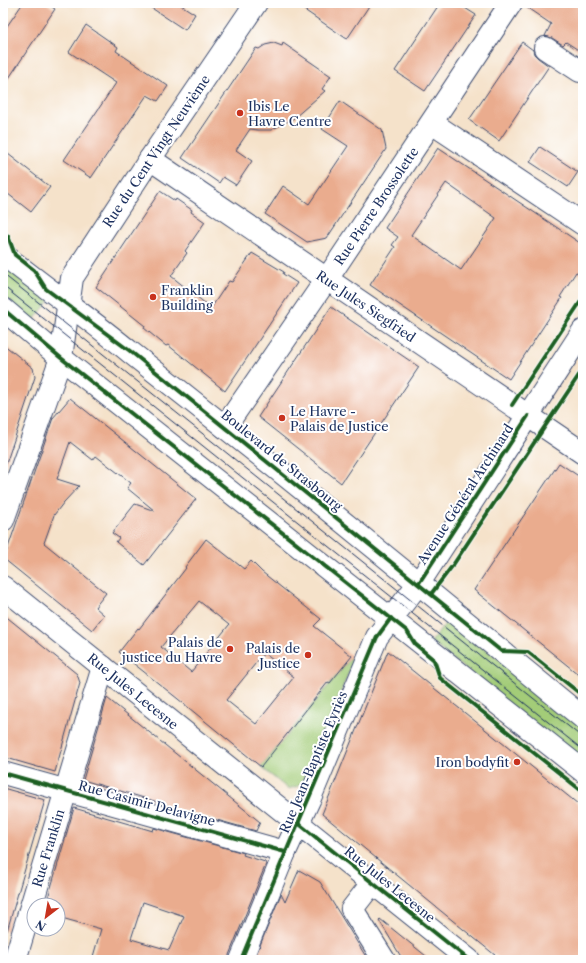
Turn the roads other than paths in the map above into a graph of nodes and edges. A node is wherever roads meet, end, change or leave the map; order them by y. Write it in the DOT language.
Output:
graph roads {
  1 [pos="256,3"];
  2 [pos="511,3"];
  3 [pos="545,48"];
  4 [pos="580,71"];
  5 [pos="432,123"];
  6 [pos="150,159"];
  7 [pos="583,224"];
  8 [pos="3,254"];
  9 [pos="327,279"];
  10 [pos="69,305"];
  11 [pos="3,309"];
  12 [pos="583,331"];
  13 [pos="61,358"];
  14 [pos="528,416"];
  15 [pos="225,427"];
  16 [pos="583,453"];
  17 [pos="3,520"];
  18 [pos="419,583"];
  19 [pos="3,587"];
  20 [pos="391,618"];
  21 [pos="103,667"];
  22 [pos="583,718"];
  23 [pos="583,771"];
  24 [pos="3,773"];
  25 [pos="65,791"];
  26 [pos="298,823"];
  27 [pos="285,852"];
  28 [pos="373,882"];
  29 [pos="15,960"];
  30 [pos="241,960"];
  31 [pos="384,960"];
  32 [pos="469,960"];
  1 -- 6 [label="street, Rue du Cent Vingt Neuvième"];
  2 -- 5 [label="street, Rue Pierre Brossolette"];
  3 -- 4 [label="street"];
  5 -- 7 [label="street"];
  5 -- 9 [label="street, Rue Pierre Brossolette"];
  6 -- 9 [label="street, Rue Jules Siegfried"];
  6 -- 10 [label="street, Rue du Cent Vingt Neuvième"];
  8 -- 10 [label="street, Boulevard de Strasbourg"];
  9 -- 14 [label="street, Rue Jules Siegfried"];
  9 -- 15 [label="street, Rue Pierre Brossolette"];
  10 -- 13 [label="street, Rue du Cent Vingt Neuvième"];
  10 -- 15 [label="street, Boulevard de Strasbourg"];
  11 -- 13 [label="street"];
  12 -- 14 [label="street, Avenue Général Archinard"];
  13 -- 17 [label="street, Rue du Cent Vingt Neuvième"];
  13 -- 20 [label="street"];
  14 -- 16 [label="street, Rue Jules Siegfried"];
  14 -- 18 [label="street, Avenue Général Archinard"];
  15 -- 18 [label="street, Boulevard de Strasbourg"];
  18 -- 20 [label="street, Rue Jean-Baptiste Eyriès"];
  18 -- 22 [label="street, Boulevard de Strasbourg"];
  19 -- 21 [label="street, Rue Jules Lecesne"];
  20 -- 23 [label="street"];
  20 -- 26 [label="street, Rue Jean-Baptiste Eyriès"];
  21 -- 25 [label="street, Rue Franklin"];
  21 -- 26 [label="street, Rue Jules Lecesne"];
  24 -- 25 [label="street, Rue Casimir Delavigne"];
  25 -- 27 [label="street, Rue Casimir Delavigne"];
  25 -- 29 [label="street, Rue Franklin"];
  26 -- 27 [label="street, Rue Jean-Baptiste Eyriès"];
  26 -- 28 [label="street, Rue Jules Lecesne"];
  27 -- 30 [label="street, Rue Jean-Baptiste Eyriès"];
  28 -- 31 [label="street"];
  28 -- 32 [label="street, Rue Jules Lecesne"];
}
